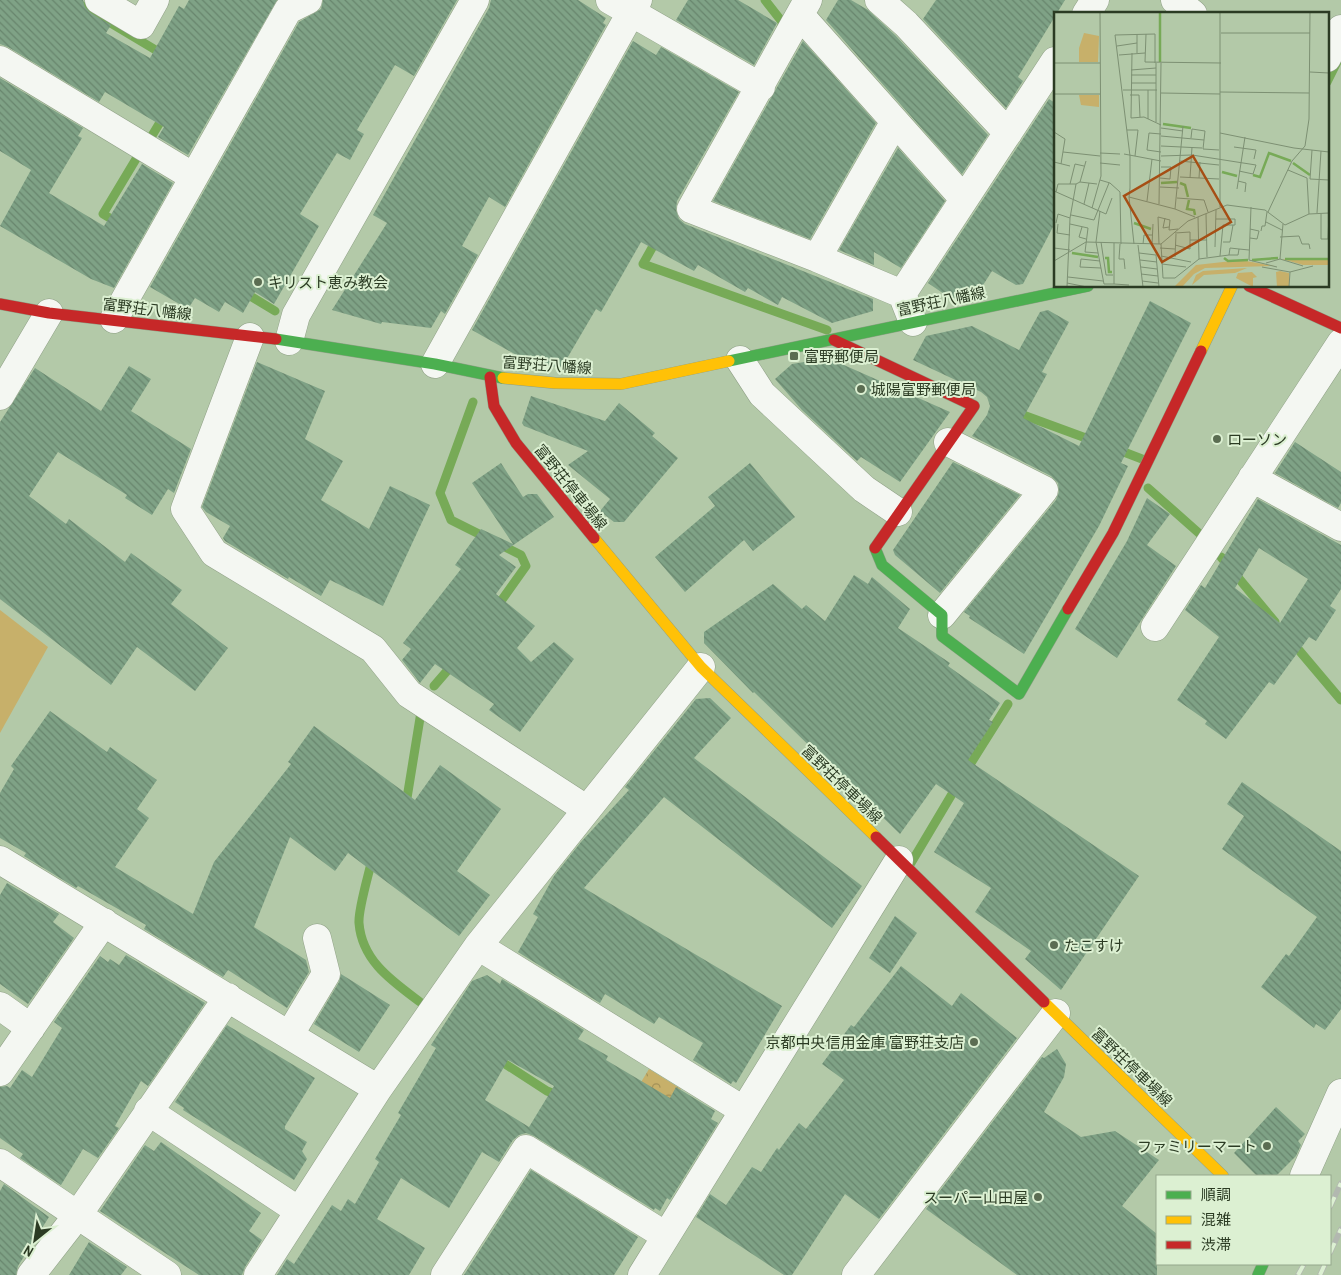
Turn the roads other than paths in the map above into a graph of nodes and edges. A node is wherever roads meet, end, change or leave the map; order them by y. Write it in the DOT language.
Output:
graph roads {
  1 [pos="99,0"];
  2 [pos="155,0"];
  3 [pos="308,0"];
  4 [pos="475,0"];
  5 [pos="879,0"];
  6 [pos="1095,0"];
  7 [pos="1175,0"];
  8 [pos="627,4"];
  9 [pos="804,8"];
  10 [pos="1087,12"];
  11 [pos="1190,12"];
  12 [pos="1341,29"];
  13 [pos="1328,56"];
  14 [pos="0,60"];
  15 [pos="1050,78"];
  16 [pos="761,87"];
  17 [pos="894,123"];
  18 [pos="1008,133"];
  19 [pos="192,176"];
  20 [pos="964,200"];
  21 [pos="817,258"];
  22 [pos="1078,288"];
  23 [pos="1231,288"];
  24 [pos="1253,288"];
  25 [pos="902,294"];
  26 [pos="0,304"];
  27 [pos="49,313"];
  28 [pos="114,319"];
  29 [pos="913,322"];
  30 [pos="1341,328"];
  31 [pos="250,337"];
  32 [pos="834,340"];
  33 [pos="289,341"];
  34 [pos="1341,343"];
  35 [pos="740,360"];
  36 [pos="435,364"];
  37 [pos="490,377"];
  38 [pos="0,396"];
  39 [pos="948,442"];
  40 [pos="1252,478"];
  41 [pos="898,512"];
  42 [pos="1341,527"];
  43 [pos="942,615"];
  44 [pos="1155,627"];
  45 [pos="701,667"];
  46 [pos="586,809"];
  47 [pos="0,860"];
  48 [pos="899,860"];
  49 [pos="104,922"];
  50 [pos="317,938"];
  51 [pos="478,946"];
  52 [pos="228,997"];
  53 [pos="0,1006"];
  54 [pos="1056,1013"];
  55 [pos="31,1028"];
  56 [pos="290,1034"];
  57 [pos="0,1072"];
  58 [pos="378,1088"];
  59 [pos="1341,1093"];
  60 [pos="743,1110"];
  61 [pos="148,1111"];
  62 [pos="0,1163"];
  63 [pos="1222,1175"];
  64 [pos="1304,1175"];
  65 [pos="299,1211"];
  66 [pos="77,1216"];
  67 [pos="666,1236"];
  68 [pos="31,1275"];
  69 [pos="167,1275"];
  70 [pos="258,1275"];
  71 [pos="445,1275"];
  72 [pos="642,1275"];
  73 [pos="856,1275"];
  1 -- 2 [label="street"];
  3 -- 19 [label="street"];
  4 -- 33 [label="street"];
  5 -- 18 [label="street"];
  6 -- 10 [label="street"];
  7 -- 11 [label="street"];
  8 -- 16 [label="street"];
  8 -- 36 [label="street"];
  9 -- 16 [label="street"];
  9 -- 17 [label="street"];
  12 -- 13 [label="street"];
  14 -- 19 [label="street"];
  15 -- 18 [label="street"];
  16 -- 21 [label="street"];
  17 -- 20 [label="street"];
  17 -- 21 [label="street"];
  18 -- 20 [label="street"];
  19 -- 28 [label="street"];
  20 -- 25 [label="street"];
  21 -- 25 [label="street"];
  22 -- 29 [label="main road, 富野荘八幡線"];
  23 -- 43 [label="main road"];
  24 -- 30 [label="main road"];
  25 -- 29 [label="street"];
  26 -- 27 [label="main road, 富野荘八幡線"];
  27 -- 28 [label="main road, 富野荘八幡線"];
  27 -- 38 [label="street"];
  28 -- 31 [label="main road, 富野荘八幡線"];
  29 -- 32 [label="main road, 富野荘八幡線"];
  31 -- 33 [label="main road, 富野荘八幡線"];
  31 -- 46 [label="street"];
  32 -- 35 [label="main road, 富野荘八幡線"];
  32 -- 39 [label="main road"];
  33 -- 36 [label="main road, 富野荘八幡線"];
  34 -- 40 [label="street"];
  35 -- 37 [label="main road, 富野荘八幡線"];
  35 -- 41 [label="street"];
  36 -- 37 [label="main road, 富野荘八幡線"];
  37 -- 45 [label="main road, 富野荘停車場線"];
  39 -- 41 [label="main road"];
  39 -- 43 [label="street"];
  40 -- 42 [label="street"];
  40 -- 44 [label="street"];
  41 -- 43 [label="main road"];
  45 -- 46 [label="street"];
  45 -- 48 [label="main road, 富野荘停車場線"];
  46 -- 51 [label="street"];
  47 -- 49 [label="street"];
  48 -- 54 [label="main road, 富野荘停車場線"];
  48 -- 60 [label="street"];
  49 -- 52 [label="street"];
  49 -- 55 [label="street"];
  50 -- 56 [label="street"];
  51 -- 58 [label="street"];
  51 -- 60 [label="street"];
  52 -- 56 [label="street"];
  52 -- 61 [label="street"];
  53 -- 55 [label="street"];
  54 -- 63 [label="main road, 富野荘停車場線"];
  54 -- 73 [label="street"];
  55 -- 57 [label="street"];
  56 -- 58 [label="street"];
  58 -- 65 [label="street"];
  59 -- 64 [label="street"];
  60 -- 67 [label="street"];
  61 -- 65 [label="street"];
  61 -- 66 [label="street"];
  62 -- 66 [label="street"];
  65 -- 70 [label="street"];
  66 -- 68 [label="street"];
  66 -- 69 [label="street"];
  67 -- 71 [label="street"];
  67 -- 72 [label="street"];
}
